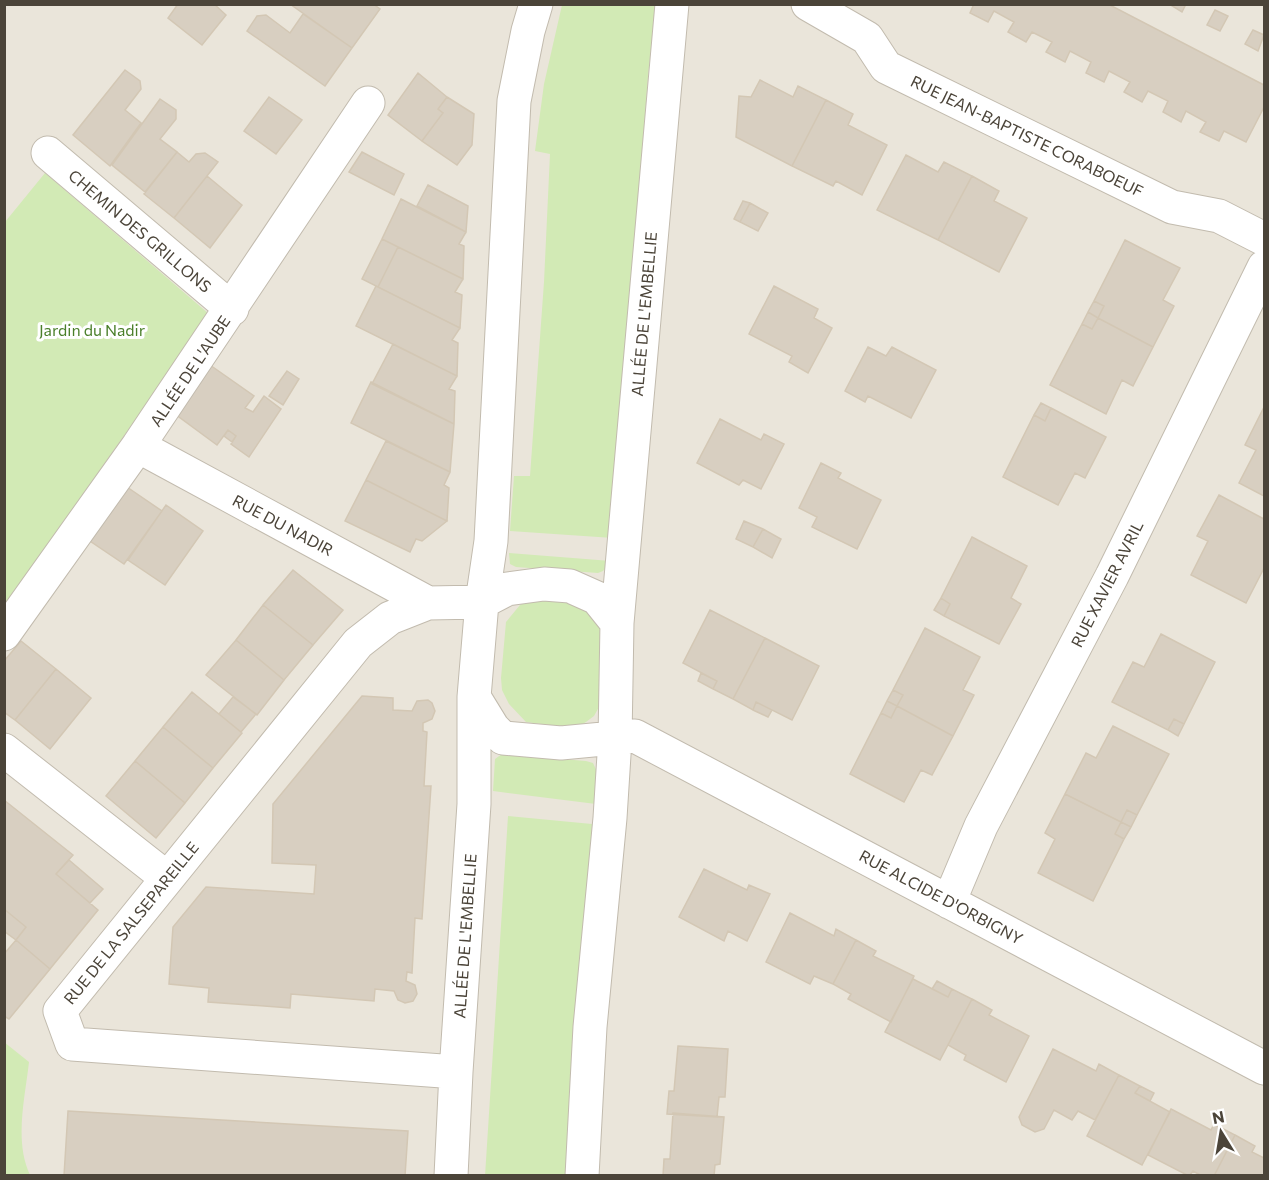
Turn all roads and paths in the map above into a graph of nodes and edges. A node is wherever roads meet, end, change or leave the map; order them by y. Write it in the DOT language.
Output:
graph roads {
  1 [pos="536,4"];
  2 [pos="672,4"];
  3 [pos="808,4"];
  4 [pos="368,103"];
  5 [pos="48,153"];
  6 [pos="1264,239"];
  7 [pos="1264,267"];
  8 [pos="232,309"];
  9 [pos="138,446"];
  10 [pos="482,602"];
  11 [pos="428,603"];
  12 [pos="617,623"];
  13 [pos="4,634"];
  14 [pos="474,697"];
  15 [pos="615,739"];
  16 [pos="4,750"];
  17 [pos="167,878"];
  18 [pos="949,902"];
  19 [pos="1264,1068"];
  20 [pos="456,1072"];
  21 [pos="451,1176"];
  22 [pos="582,1176"];
  1 -- 10 [label="street, ALLÉE DE L'EMBELLIE"];
  2 -- 12 [label="street, ALLÉE DE L'EMBELLIE"];
  3 -- 6 [label="street, RUE JEAN-BAPTISTE CORABOEUF"];
  4 -- 8 [label="street, ALLÉE DE L'AUBE"];
  5 -- 8 [label="street, CHEMIN DES GRILLONS"];
  7 -- 18 [label="street, RUE XAVIER AVRIL"];
  8 -- 9 [label="street, ALLÉE DE L'AUBE"];
  9 -- 11 [label="street, RUE DU NADIR"];
  9 -- 13 [label="street, ALLÉE DE L'AUBE"];
  10 -- 11 [label="street, RUE DE LA SALSEPAREILLE"];
  10 -- 12 [label="street"];
  10 -- 14 [label="street, ALLÉE DE L'EMBELLIE"];
  11 -- 17 [label="street, RUE DE LA SALSEPAREILLE"];
  12 -- 15 [label="street, ALLÉE DE L'EMBELLIE"];
  14 -- 15 [label="street"];
  14 -- 20 [label="street, ALLÉE DE L'EMBELLIE"];
  15 -- 18 [label="street, RUE ALCIDE D'ORBIGNY"];
  15 -- 22 [label="street, ALLÉE DE L'EMBELLIE"];
  16 -- 17 [label="street"];
  17 -- 20 [label="street, RUE DE LA SALSEPAREILLE"];
  18 -- 19 [label="street, RUE ALCIDE D'ORBIGNY"];
  20 -- 21 [label="street, ALLÉE DE L'EMBELLIE"];
}
